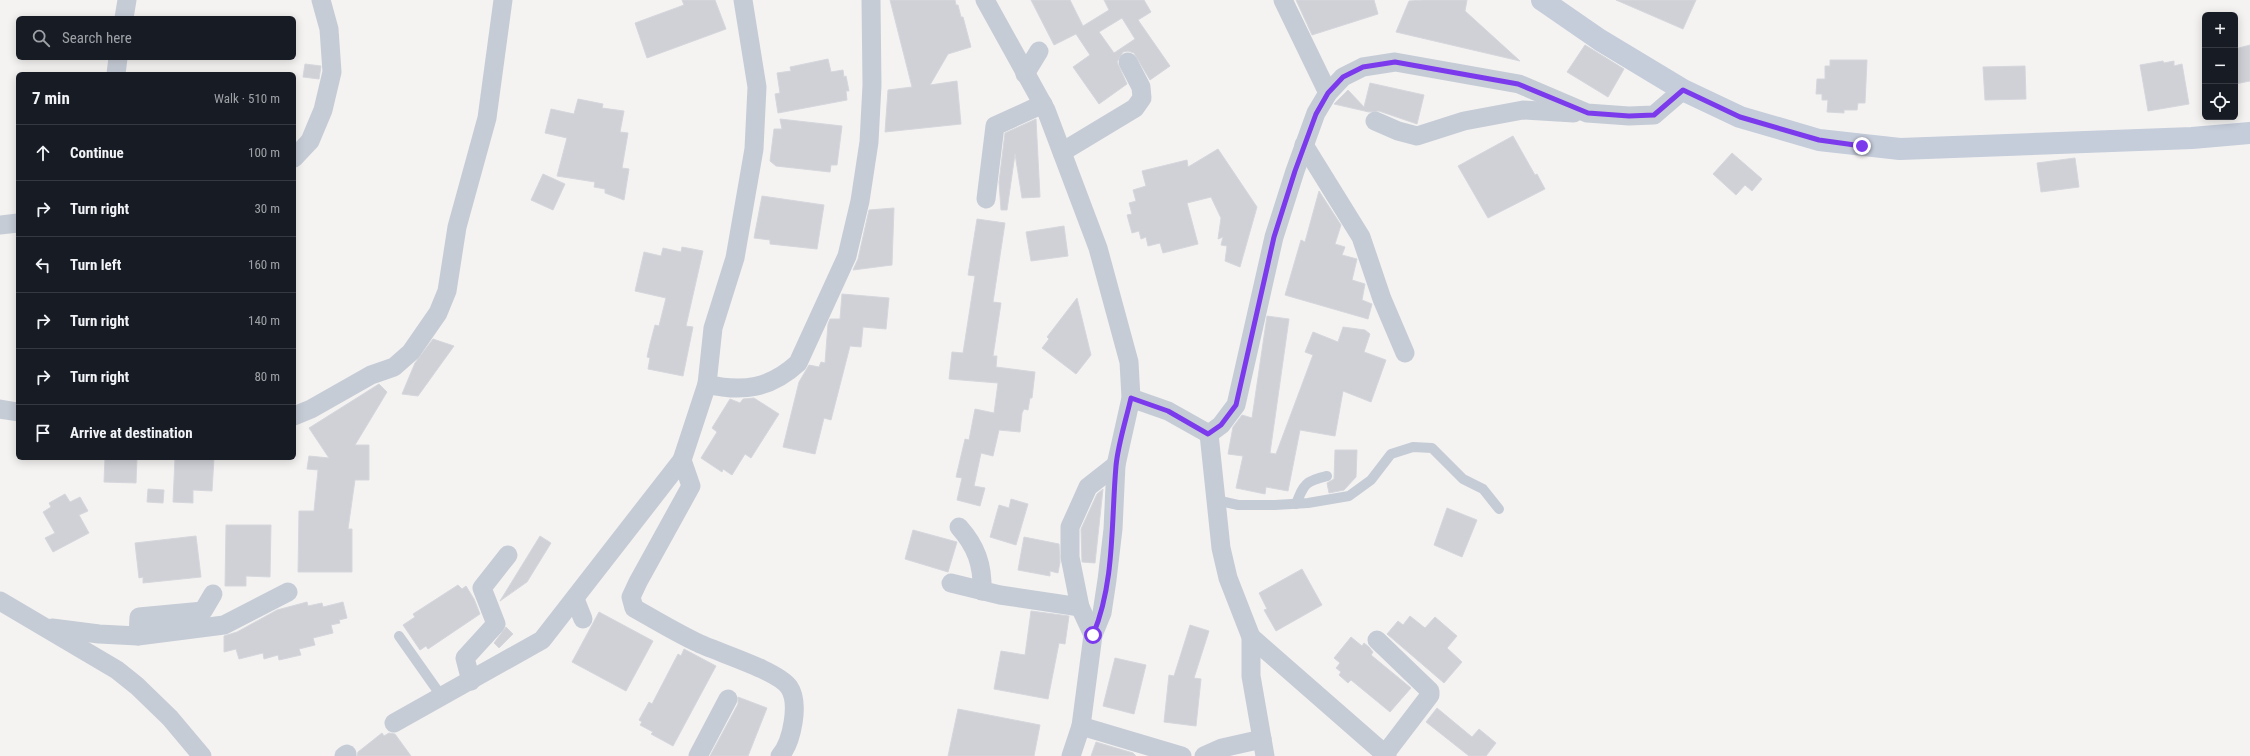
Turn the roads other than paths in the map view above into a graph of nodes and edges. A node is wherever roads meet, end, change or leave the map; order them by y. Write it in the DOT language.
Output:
graph roads {
  1 [pos="127,0"];
  2 [pos="321,0"];
  3 [pos="503,0"];
  4 [pos="743,0"];
  5 [pos="871,0"];
  6 [pos="985,0"];
  7 [pos="1283,0"];
  8 [pos="1542,0"];
  9 [pos="124,16"];
  10 [pos="1040,50"];
  11 [pos="118,60"];
  12 [pos="1128,62"];
  13 [pos="116,72"];
  14 [pos="1025,74"];
  15 [pos="1683,90"];
  16 [pos="1328,93"];
  17 [pos="1043,104"];
  18 [pos="1588,113"];
  19 [pos="1375,121"];
  20 [pos="2250,133"];
  21 [pos="1304,145"];
  22 [pos="1062,152"];
  23 [pos="296,156"];
  24 [pos="986,200"];
  25 [pos="16,223"];
  26 [pos="0,224"];
  27 [pos="1405,353"];
  28 [pos="707,384"];
  29 [pos="1131,398"];
  30 [pos="0,409"];
  31 [pos="16,412"];
  32 [pos="296,415"];
  33 [pos="1208,434"];
  34 [pos="682,460"];
  35 [pos="1116,465"];
  36 [pos="1327,476"];
  37 [pos="1216,500"];
  38 [pos="1296,504"];
  39 [pos="1499,508"];
  40 [pos="960,527"];
  41 [pos="508,555"];
  42 [pos="951,583"];
  43 [pos="982,591"];
  44 [pos="288,592"];
  45 [pos="213,594"];
  46 [pos="575,598"];
  47 [pos="0,601"];
  48 [pos="1080,607"];
  49 [pos="583,620"];
  50 [pos="43,627"];
  51 [pos="1093,635"];
  52 [pos="138,636"];
  53 [pos="399,636"];
  54 [pos="1251,637"];
  55 [pos="1376,640"];
  56 [pos="471,681"];
  57 [pos="442,697"];
  58 [pos="728,699"];
  59 [pos="394,723"];
  60 [pos="1081,726"];
  61 [pos="1264,747"];
  62 [pos="1176,755"];
  63 [pos="1386,755"];
  64 [pos="202,756"];
  65 [pos="698,756"];
  66 [pos="780,756"];
  67 [pos="1071,756"];
  68 [pos="1205,756"];
  1 -- 9 [label="street"];
  2 -- 23 [label="street"];
  3 -- 32 [label="street"];
  4 -- 28 [label="street"];
  5 -- 28 [label="street"];
  6 -- 14 [label="street"];
  7 -- 16 [label="street"];
  8 -- 15 [label="main road"];
  10 -- 14 [label="street"];
  11 -- 13 [label="street"];
  12 -- 22 [label="street"];
  14 -- 17 [label="street"];
  15 -- 18 [label="street"];
  15 -- 20 [label="main road"];
  16 -- 18 [label="street"];
  16 -- 21 [label="street"];
  17 -- 22 [label="street"];
  17 -- 24 [label="street"];
  18 -- 19 [label="street"];
  21 -- 27 [label="street"];
  21 -- 33 [label="street"];
  22 -- 29 [label="street"];
  25 -- 26 [label="street"];
  28 -- 34 [label="street"];
  29 -- 33 [label="street"];
  29 -- 35 [label="street"];
  30 -- 31 [label="street"];
  33 -- 37 [label="street"];
  34 -- 46 [label="street"];
  34 -- 66 [label="street"];
  35 -- 48 [label="street"];
  35 -- 51 [label="street"];
  36 -- 38 [label="lane"];
  37 -- 38 [label="lane"];
  37 -- 54 [label="street"];
  38 -- 39 [label="lane"];
  40 -- 43 [label="street"];
  41 -- 56 [label="street"];
  42 -- 43 [label="street"];
  43 -- 48 [label="street"];
  44 -- 52 [label="street"];
  45 -- 52 [label="street"];
  46 -- 49 [label="street"];
  46 -- 56 [label="street"];
  47 -- 50 [label="street"];
  48 -- 51 [label="street"];
  50 -- 52 [label="street"];
  50 -- 64 [label="street"];
  51 -- 60 [label="street"];
  53 -- 57 [label="lane"];
  54 -- 61 [label="street"];
  54 -- 63 [label="street"];
  55 -- 63 [label="street"];
  56 -- 57 [label="street"];
  57 -- 59 [label="street"];
  58 -- 65 [label="street"];
  60 -- 62 [label="street"];
  60 -- 67 [label="street"];
  61 -- 68 [label="street"];
}
